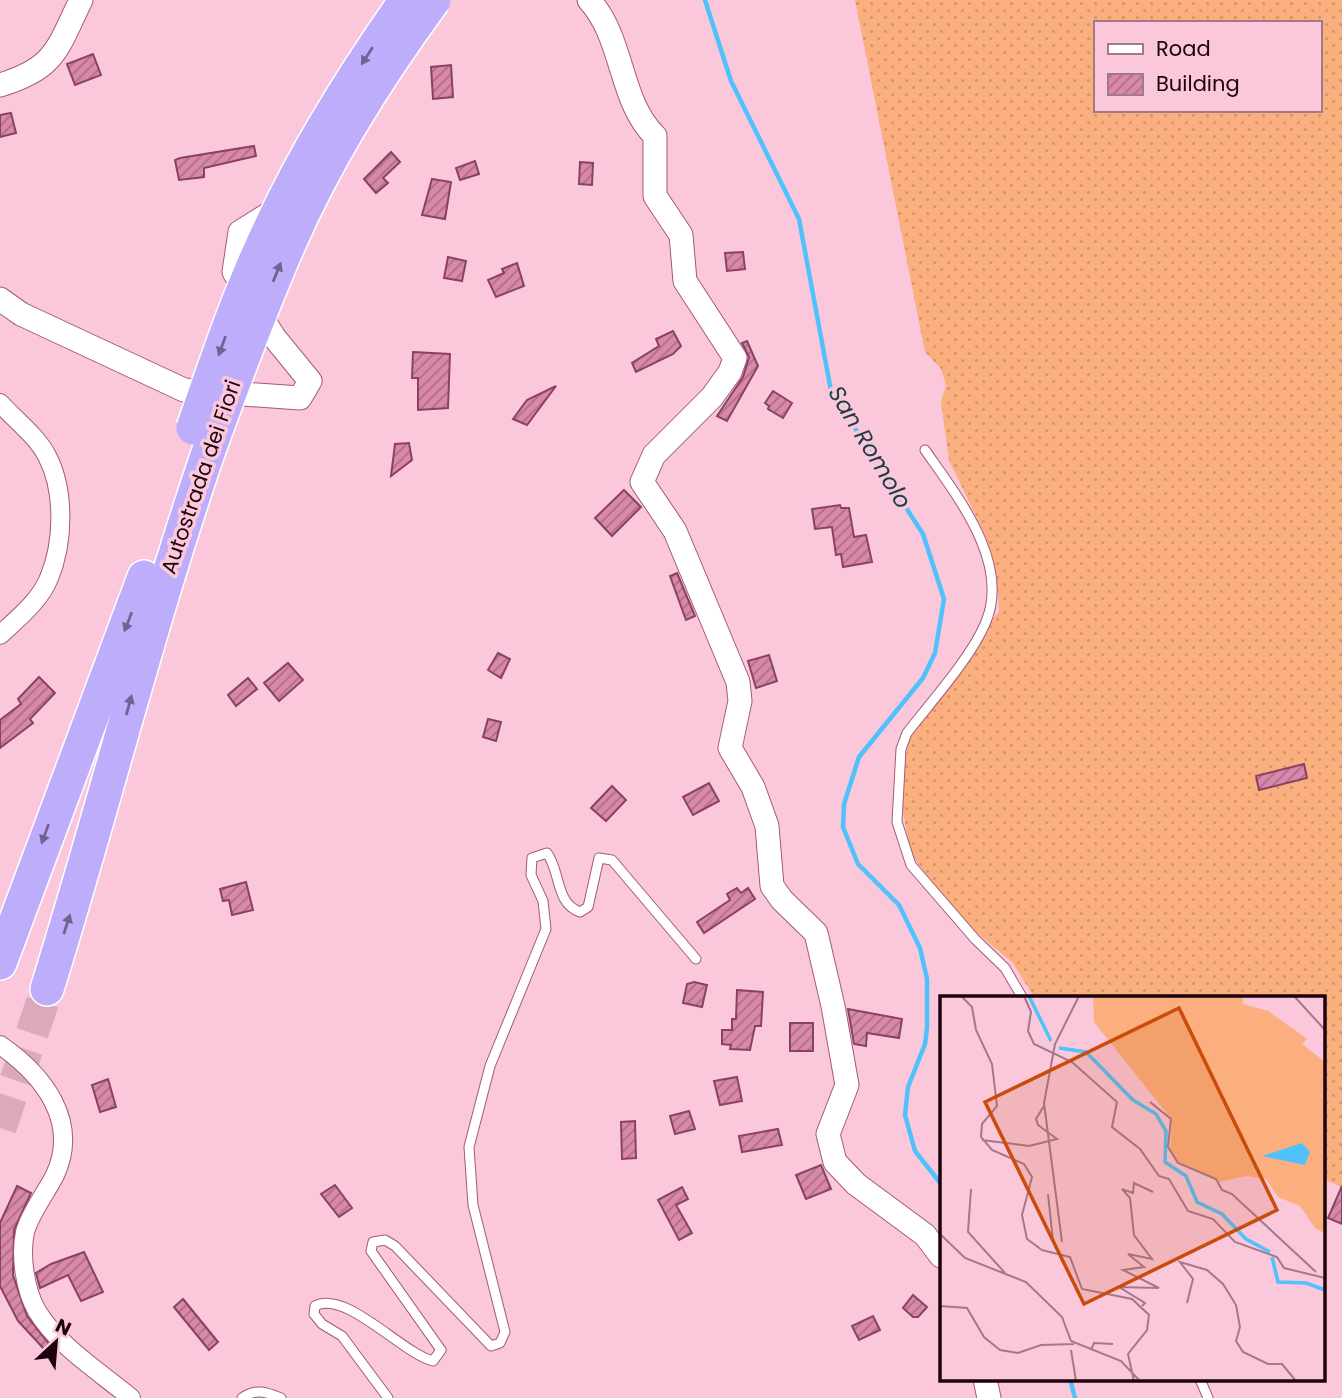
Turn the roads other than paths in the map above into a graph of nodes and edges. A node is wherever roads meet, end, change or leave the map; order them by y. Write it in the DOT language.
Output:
graph roads {
  1 [pos="81,0"];
  2 [pos="406,0"];
  3 [pos="434,0"];
  4 [pos="449,0"];
  5 [pos="589,0"];
  6 [pos="0,85"];
  7 [pos="0,299"];
  8 [pos="0,402"];
  9 [pos="199,446"];
  10 [pos="925,450"];
  11 [pos="0,635"];
  12 [pos="696,959"];
  13 [pos="0,963"];
  14 [pos="47,989"];
  15 [pos="1022,996"];
  16 [pos="0,1045"];
  17 [pos="940,1255"];
  18 [pos="985,1380"];
  19 [pos="1200,1380"];
  20 [pos="131,1398"];
  21 [pos="242,1398"];
  22 [pos="281,1398"];
  23 [pos="388,1398"];
  24 [pos="989,1398"];
  25 [pos="1208,1398"];
  1 -- 6 [label="street"];
  2 -- 9 [label="highway, Autostrada dei Fiori, one-way, bridge"];
  9 -- 3 [label="highway, Autostrada dei Fiori, one-way, bridge"];
  4 -- 7 [label="street"];
  5 -- 17 [label="street"];
  8 -- 11 [label="street"];
  9 -- 13 [label="highway, Autostrada dei Fiori, one-way"];
  14 -- 9 [label="highway, Autostrada dei Fiori, one-way"];
  10 -- 15 [label="lane"];
  12 -- 23 [label="lane"];
  16 -- 20 [label="street"];
  18 -- 24 [label="street"];
  19 -- 25 [label="lane"];
  21 -- 22 [label="lane"];
}
